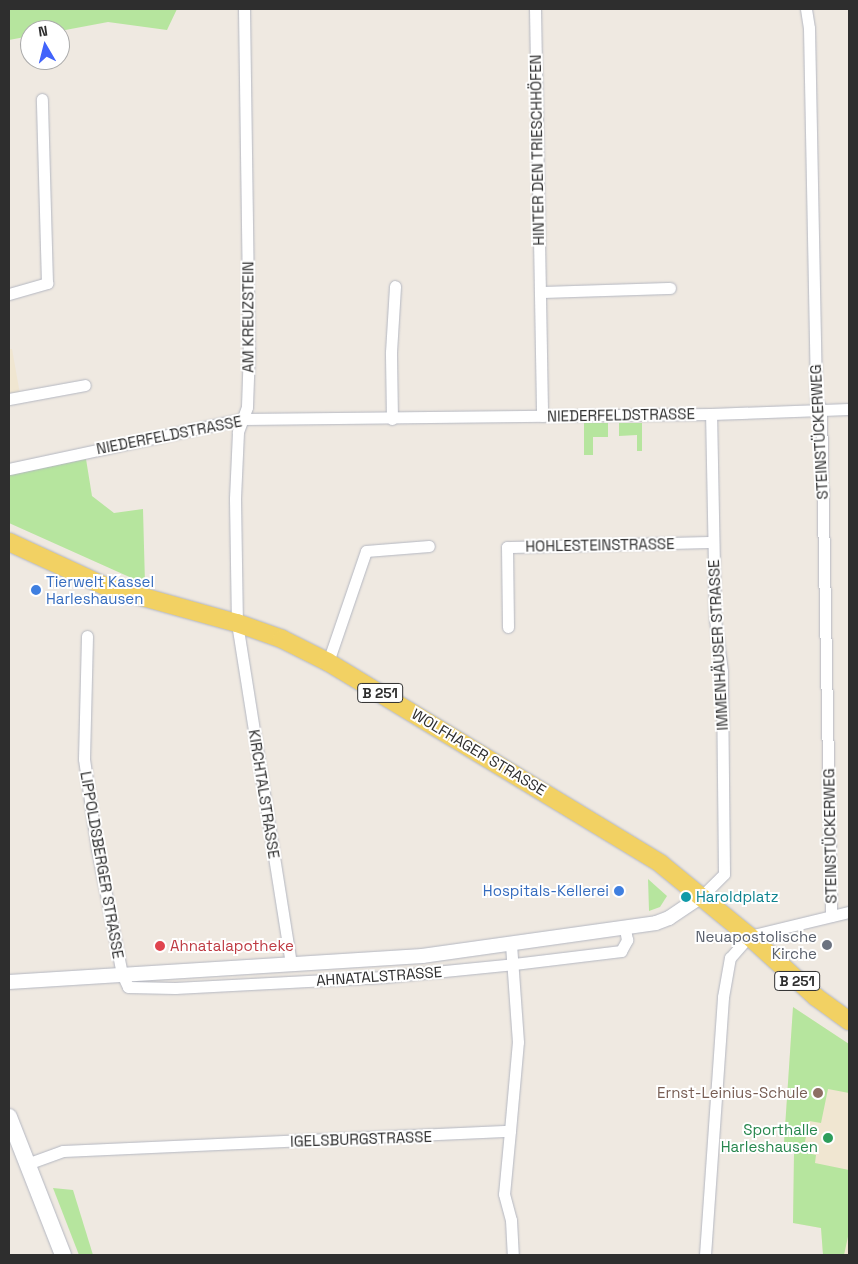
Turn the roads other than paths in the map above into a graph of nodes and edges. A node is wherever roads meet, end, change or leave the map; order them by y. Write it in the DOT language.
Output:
graph roads {
  1 [pos="244,9"];
  2 [pos="535,9"];
  3 [pos="806,9"];
  4 [pos="42,99"];
  5 [pos="395,286"];
  6 [pos="670,288"];
  7 [pos="540,292"];
  8 [pos="9,294"];
  9 [pos="85,384"];
  10 [pos="9,399"];
  11 [pos="821,409"];
  12 [pos="849,409"];
  13 [pos="711,414"];
  14 [pos="542,416"];
  15 [pos="392,418"];
  16 [pos="243,419"];
  17 [pos="9,469"];
  18 [pos="9,542"];
  19 [pos="713,542"];
  20 [pos="429,546"];
  21 [pos="237,623"];
  22 [pos="508,627"];
  23 [pos="87,636"];
  24 [pos="328,662"];
  25 [pos="702,896"];
  26 [pos="849,912"];
  27 [pos="831,916"];
  28 [pos="625,928"];
  29 [pos="750,936"];
  30 [pos="511,945"];
  31 [pos="291,964"];
  32 [pos="514,964"];
  33 [pos="122,974"];
  34 [pos="9,982"];
  35 [pos="849,1021"];
  36 [pos="9,1117"];
  37 [pos="510,1131"];
  38 [pos="27,1164"];
  39 [pos="62,1255"];
  40 [pos="513,1255"];
  41 [pos="705,1255"];
  1 -- 16 [label="street, AM KREUZSTEIN"];
  2 -- 7 [label="street, HINTER DEN TRIESCHHÖFEN"];
  3 -- 11 [label="street, STEINSTÜCKERWEG"];
  4 -- 8 [label="street"];
  5 -- 15 [label="street"];
  6 -- 7 [label="street"];
  7 -- 14 [label="street, HINTER DEN TRIESCHHÖFEN"];
  9 -- 10 [label="street"];
  11 -- 12 [label="street, NIEDERFELDSTRASSE"];
  11 -- 13 [label="street, NIEDERFELDSTRASSE"];
  11 -- 27 [label="street, STEINSTÜCKERWEG"];
  13 -- 14 [label="street, NIEDERFELDSTRASSE"];
  13 -- 19 [label="street, IMMENHÄUSER STRASSE"];
  14 -- 15 [label="street, NIEDERFELDSTRASSE"];
  15 -- 16 [label="street, NIEDERFELDSTRASSE"];
  16 -- 17 [label="street, NIEDERFELDSTRASSE"];
  16 -- 21 [label="street, AM KREUZSTEIN"];
  18 -- 21 [label="main road, WOLFHAGER STRASSE / B 251"];
  19 -- 22 [label="street, HOHLESTEINSTRASSE"];
  19 -- 25 [label="street, IMMENHÄUSER STRASSE"];
  20 -- 24 [label="street"];
  21 -- 24 [label="main road, WOLFHAGER STRASSE / B 251"];
  21 -- 31 [label="street, KIRCHTALSTRASSE"];
  23 -- 33 [label="street, LIPPOLDSBERGER STRASSE"];
  24 -- 25 [label="main road, WOLFHAGER STRASSE / B 251"];
  25 -- 28 [label="street, AHNATALSTRASSE"];
  25 -- 29 [label="main road, WOLFHAGER STRASSE / B 251"];
  26 -- 27 [label="street"];
  27 -- 29 [label="street"];
  28 -- 30 [label="street, AHNATALSTRASSE"];
  28 -- 32 [label="street, AHNATALSTRASSE"];
  29 -- 35 [label="main road, WOLFHAGER STRASSE / B 251"];
  29 -- 41 [label="street"];
  30 -- 31 [label="street, AHNATALSTRASSE"];
  30 -- 32 [label="street"];
  31 -- 33 [label="street, AHNATALSTRASSE"];
  32 -- 33 [label="street, AHNATALSTRASSE"];
  32 -- 37 [label="street"];
  33 -- 34 [label="street, AHNATALSTRASSE"];
  36 -- 38 [label="main road"];
  37 -- 38 [label="street, IGELSBURGSTRASSE"];
  37 -- 40 [label="street"];
  38 -- 39 [label="main road"];
}
